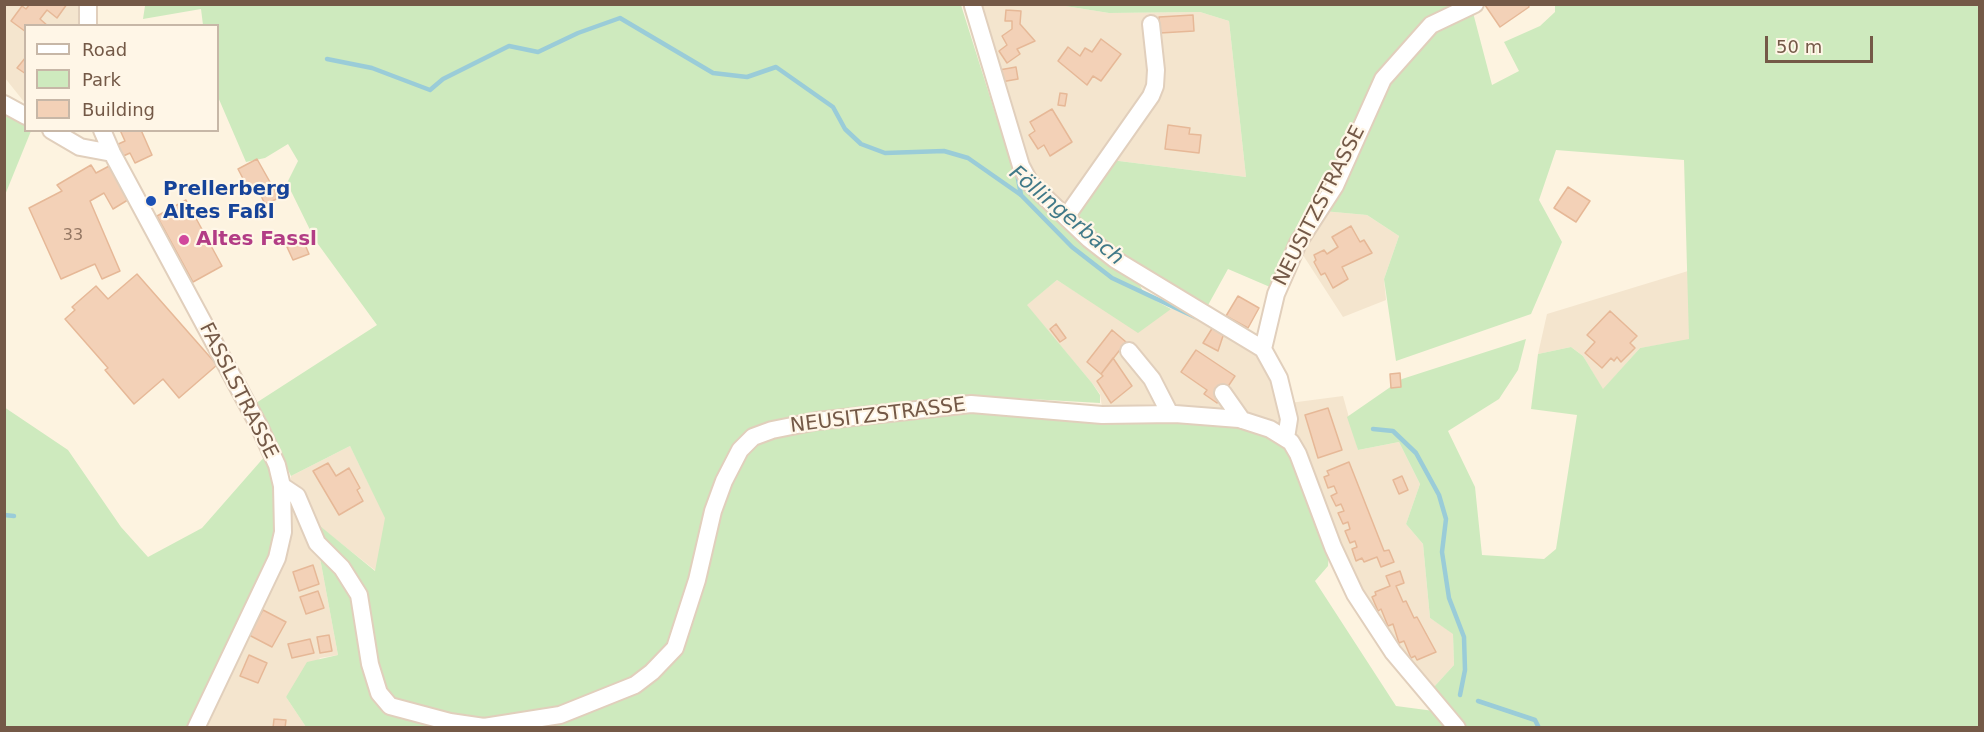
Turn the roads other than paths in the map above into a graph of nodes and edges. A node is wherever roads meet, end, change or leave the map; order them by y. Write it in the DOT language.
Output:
graph roads {
  1 [pos="88,4"];
  2 [pos="1475,4"];
  3 [pos="973,6"];
  4 [pos="88,24"];
  5 [pos="1151,24"];
  6 [pos="4,104"];
  7 [pos="24,115"];
  8 [pos="54,132"];
  9 [pos="103,132"];
  10 [pos="111,153"];
  11 [pos="1066,217"];
  12 [pos="1263,349"];
  13 [pos="1129,351"];
  14 [pos="1223,393"];
  15 [pos="1170,414"];
  16 [pos="1242,420"];
  17 [pos="1286,438"];
  18 [pos="282,486"];
  19 [pos="196,728"];
  20 [pos="1457,728"];
  1 -- 4 [label="street"];
  2 -- 12 [label="street, NEUSITZSTRASSE"];
  3 -- 11 [label="street"];
  5 -- 11 [label="street"];
  6 -- 7 [label="street"];
  8 -- 10 [label="street"];
  9 -- 10 [label="street, FASSLSTRASSE"];
  10 -- 18 [label="street, FASSLSTRASSE"];
  11 -- 12 [label="street"];
  12 -- 17 [label="street"];
  13 -- 15 [label="street"];
  14 -- 16 [label="street"];
  15 -- 16 [label="street, NEUSITZSTRASSE"];
  15 -- 18 [label="street, NEUSITZSTRASSE"];
  16 -- 17 [label="street, NEUSITZSTRASSE"];
  17 -- 20 [label="street"];
  18 -- 19 [label="street, FASSLSTRASSE"];
}
